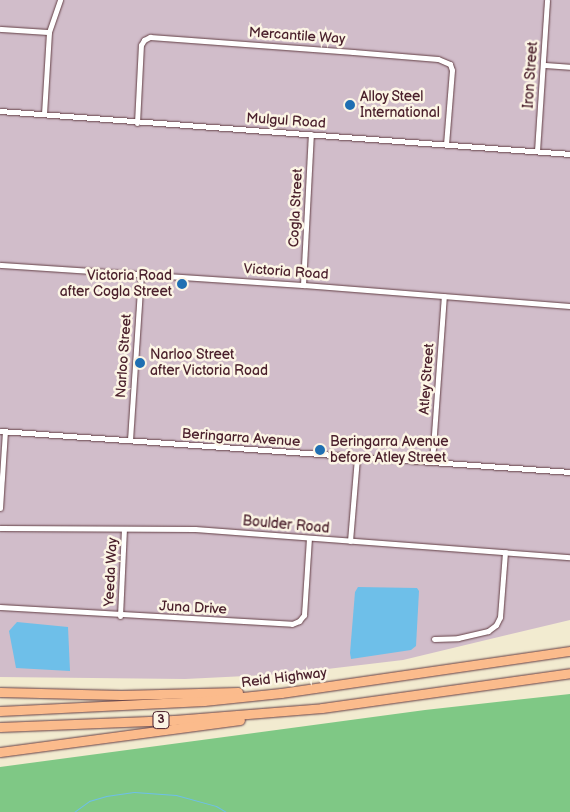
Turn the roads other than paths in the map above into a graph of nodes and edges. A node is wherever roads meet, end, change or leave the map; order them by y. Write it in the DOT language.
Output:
graph roads {
  1 [pos="60,0"];
  2 [pos="547,0"];
  3 [pos="0,29"];
  4 [pos="49,32"];
  5 [pos="544,65"];
  6 [pos="570,67"];
  7 [pos="0,111"];
  8 [pos="44,114"];
  9 [pos="136,122"];
  10 [pos="311,134"];
  11 [pos="446,144"];
  12 [pos="537,151"];
  13 [pos="570,154"];
  14 [pos="0,264"];
  15 [pos="141,274"];
  16 [pos="303,285"];
  17 [pos="444,296"];
  18 [pos="570,306"];
  19 [pos="2,431"];
  20 [pos="130,440"];
  21 [pos="357,458"];
  22 [pos="432,462"];
  23 [pos="570,472"];
  24 [pos="0,508"];
  25 [pos="0,528"];
  26 [pos="124,529"];
  27 [pos="309,538"];
  28 [pos="350,541"];
  29 [pos="505,552"];
  30 [pos="570,557"];
  31 [pos="0,608"];
  32 [pos="120,616"];
  33 [pos="434,639"];
  34 [pos="570,651"];
  35 [pos="570,673"];
  36 [pos="313,689"];
  37 [pos="0,692"];
  38 [pos="322,708"];
  39 [pos="0,711"];
  40 [pos="0,727"];
  41 [pos="0,752"];
  1 -- 4 [label="street"];
  2 -- 5 [label="street, Iron Street"];
  3 -- 4 [label="street"];
  4 -- 8 [label="street"];
  5 -- 6 [label="street"];
  5 -- 12 [label="street, Iron Street"];
  7 -- 8 [label="street, Mulgul Road"];
  8 -- 9 [label="street, Mulgul Road"];
  9 -- 10 [label="street, Mulgul Road"];
  9 -- 11 [label="street, Mercantile Way"];
  10 -- 11 [label="street, Mulgul Road"];
  10 -- 16 [label="street, Cogla Street"];
  11 -- 12 [label="street, Mulgul Road"];
  12 -- 13 [label="street, Mulgul Road"];
  14 -- 15 [label="street, Victoria Road"];
  15 -- 16 [label="street, Victoria Road"];
  15 -- 20 [label="street, Narloo Street"];
  16 -- 17 [label="street, Victoria Road"];
  17 -- 18 [label="street, Victoria Road"];
  17 -- 22 [label="street, Atley Street"];
  19 -- 20 [label="street, Beringarra Avenue"];
  19 -- 24 [label="street"];
  20 -- 21 [label="street, Beringarra Avenue"];
  21 -- 22 [label="street, Beringarra Avenue"];
  21 -- 28 [label="street"];
  22 -- 23 [label="street, Beringarra Avenue"];
  25 -- 26 [label="street, Boulder Road"];
  26 -- 27 [label="street, Boulder Road"];
  26 -- 32 [label="street, Yeeda Way"];
  27 -- 28 [label="street, Boulder Road"];
  27 -- 32 [label="street, Juna Drive"];
  28 -- 29 [label="street, Boulder Road"];
  29 -- 30 [label="street, Boulder Road"];
  29 -- 33 [label="street"];
  31 -- 32 [label="street, Juna Drive"];
  34 -- 36 [label="highway, Reid Highway / 3"];
  35 -- 38 [label="highway, 3"];
  36 -- 37 [label="highway"];
  36 -- 39 [label="highway, Reid Highway / 3"];
  38 -- 40 [label="highway, 3"];
  38 -- 41 [label="highway"];
}
